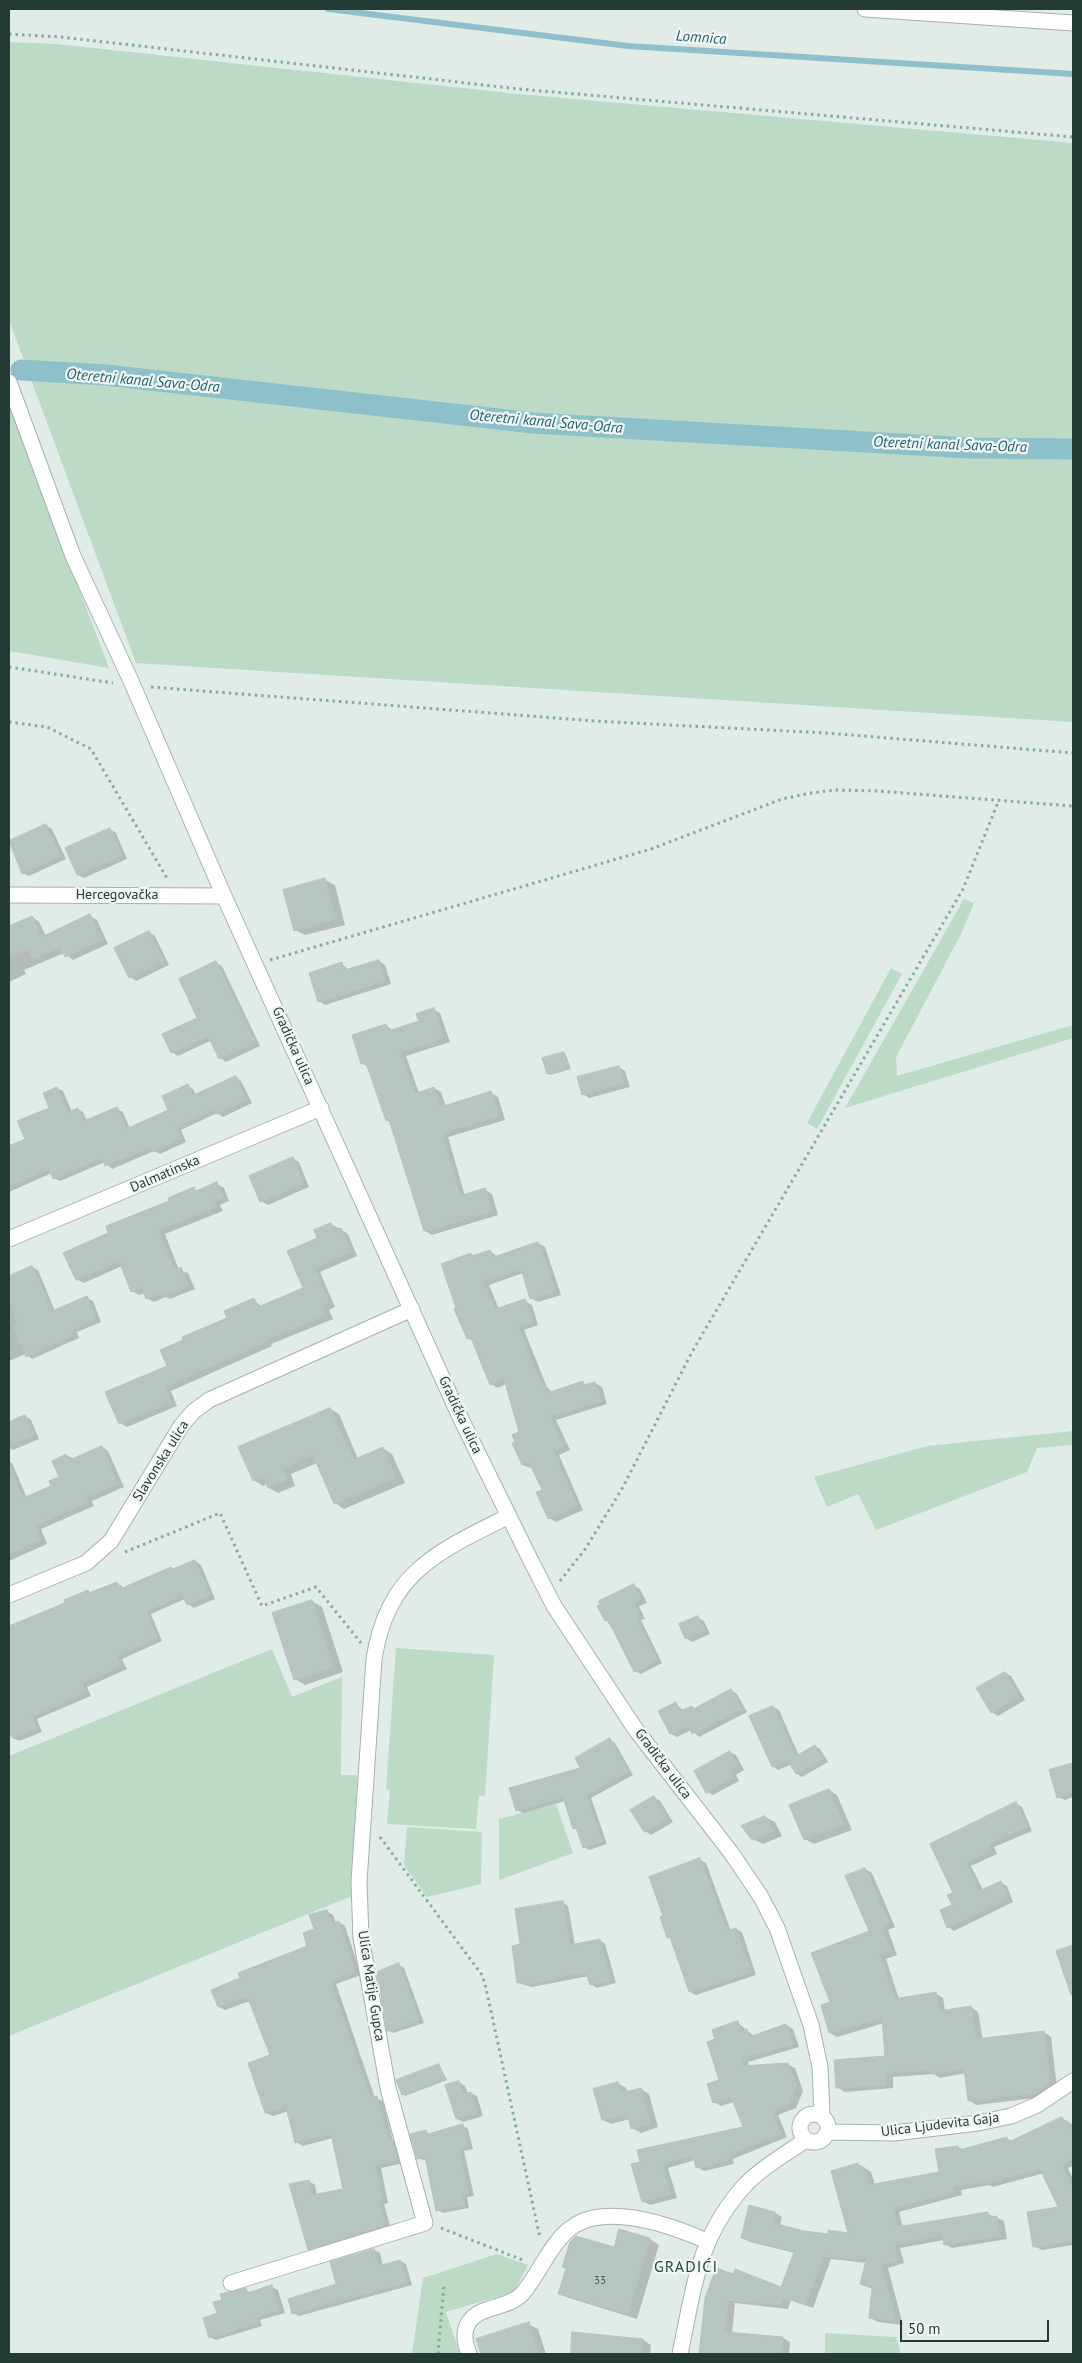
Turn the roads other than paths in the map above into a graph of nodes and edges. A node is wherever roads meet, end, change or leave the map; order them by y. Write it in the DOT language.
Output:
graph roads {
  1 [pos="865,9"];
  2 [pos="1073,23"];
  3 [pos="9,382"];
  4 [pos="9,896"];
  5 [pos="224,896"];
  6 [pos="321,1108"];
  7 [pos="9,1239"];
  8 [pos="412,1309"];
  9 [pos="509,1516"];
  10 [pos="9,1594"];
  11 [pos="1073,2081"];
  12 [pos="822,2115"];
  13 [pos="828,2132"];
  14 [pos="806,2140"];
  15 [pos="708,2241"];
  16 [pos="231,2283"];
  17 [pos="469,2354"];
  18 [pos="680,2354"];
  1 -- 2 [label="street"];
  3 -- 5 [label="street, Gradička ulica"];
  4 -- 5 [label="street, Hercegovačka"];
  5 -- 6 [label="street, Gradička ulica"];
  6 -- 7 [label="street, Dalmatinska"];
  6 -- 8 [label="street, Gradička ulica"];
  8 -- 9 [label="street, Gradička ulica"];
  8 -- 10 [label="street, Slavonska ulica"];
  9 -- 12 [label="street, Gradička ulica"];
  9 -- 16 [label="street, Ulica Matije Gupca"];
  11 -- 13 [label="street, Ulica Ljudevita Gaja"];
  12 -- 13 [label="street"];
  12 -- 14 [label="street"];
  13 -- 14 [label="street"];
  14 -- 15 [label="street"];
  15 -- 17 [label="street"];
  15 -- 18 [label="street"];
}
